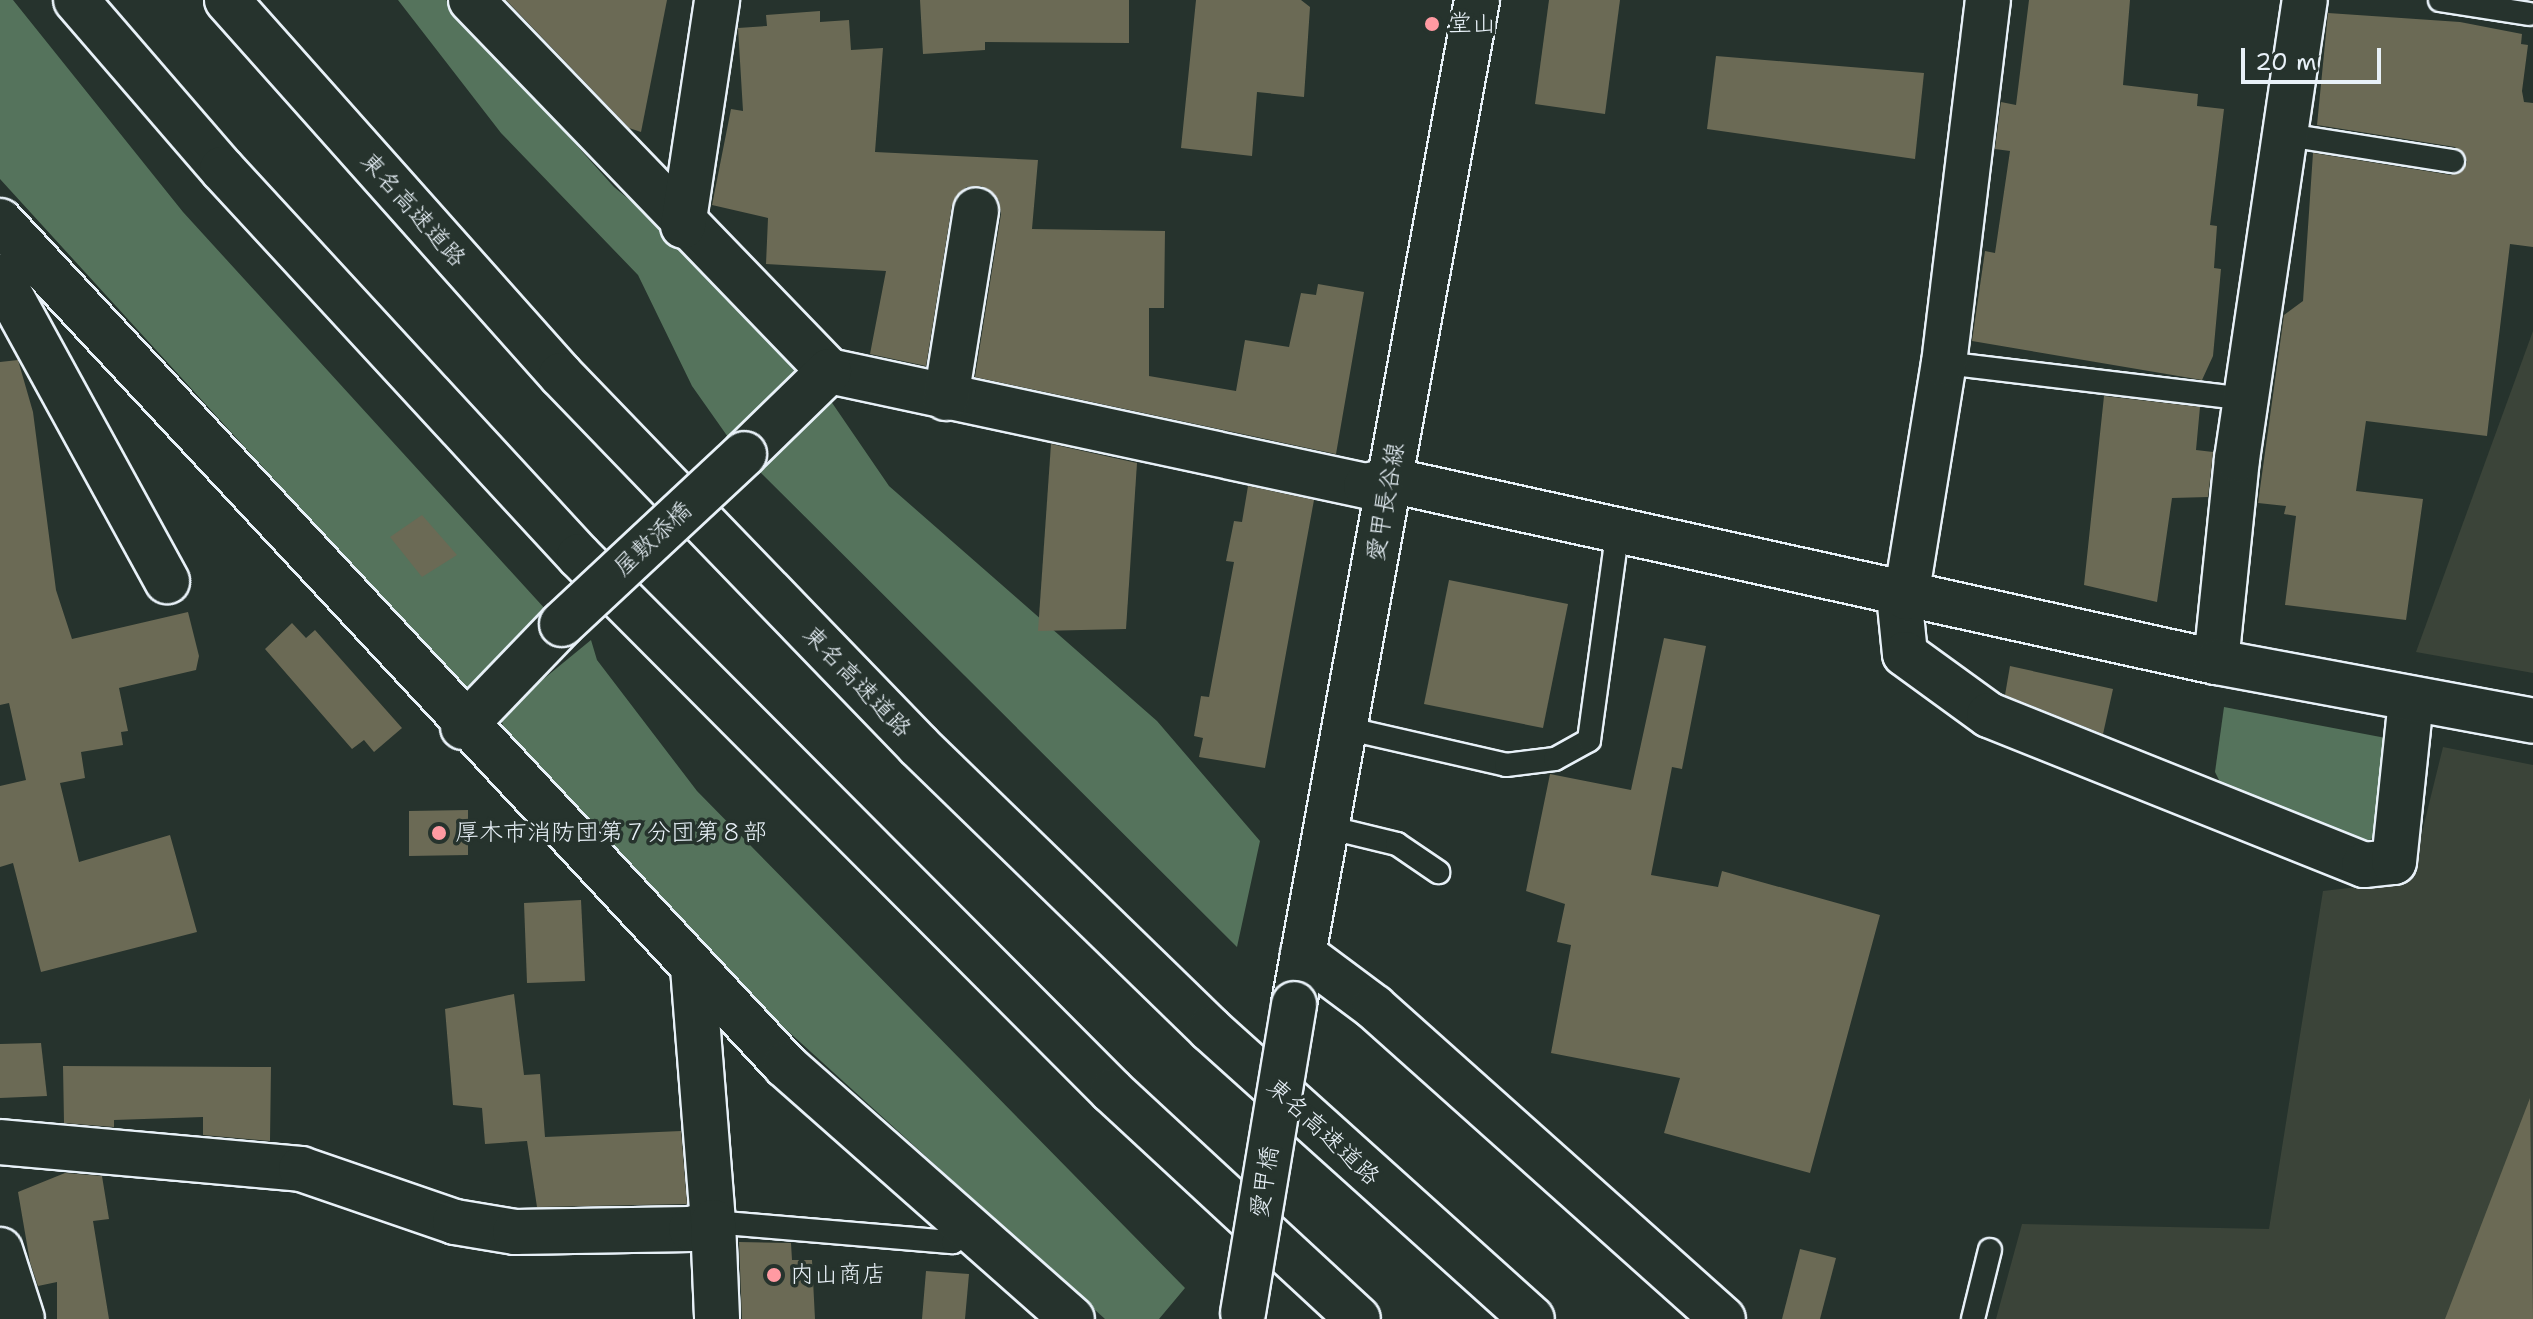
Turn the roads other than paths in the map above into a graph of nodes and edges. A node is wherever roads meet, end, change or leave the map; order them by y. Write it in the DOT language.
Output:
graph roads {
  1 [pos="76,0"];
  2 [pos="227,0"];
  3 [pos="471,0"];
  4 [pos="717,0"];
  5 [pos="1477,0"];
  6 [pos="1988,0"];
  7 [pos="2305,0"];
  8 [pos="2440,0"];
  9 [pos="2529,14"];
  10 [pos="2288,135"];
  11 [pos="2453,161"];
  12 [pos="976,210"];
  13 [pos="0,221"];
  14 [pos="683,226"];
  15 [pos="0,276"];
  16 [pos="1944,363"];
  17 [pos="829,371"];
  18 [pos="946,398"];
  19 [pos="2247,399"];
  20 [pos="1390,480"];
  21 [pos="1618,528"];
  22 [pos="148,559"];
  23 [pos="1903,596"];
  24 [pos="2216,662"];
  25 [pos="2411,699"];
  26 [pos="2533,721"];
  27 [pos="463,727"];
  28 [pos="1345,728"];
  29 [pos="1327,827"];
  30 [pos="1438,872"];
  31 [pos="1303,954"];
  32 [pos="693,967"];
  33 [pos="1294,1004"];
  34 [pos="0,1142"];
  35 [pos="713,1222"];
  36 [pos="974,1228"];
  37 [pos="0,1250"];
  38 [pos="1990,1250"];
  39 [pos="1242,1316"];
  40 [pos="22,1319"];
  41 [pos="717,1319"];
  42 [pos="1072,1319"];
  43 [pos="1358,1319"];
  44 [pos="1532,1319"];
  45 [pos="1723,1319"];
  46 [pos="1973,1319"];
  1 -- 43 [label="main road"];
  2 -- 44 [label="main road, 東名高速道路"];
  3 -- 14 [label="main road"];
  4 -- 14 [label="main road"];
  5 -- 20 [label="main road, 愛甲長谷線"];
  6 -- 16 [label="main road"];
  7 -- 10 [label="main road"];
  8 -- 9 [label="lane"];
  10 -- 11 [label="lane"];
  10 -- 19 [label="main road"];
  12 -- 18 [label="main road"];
  13 -- 27 [label="main road"];
  14 -- 17 [label="main road"];
  15 -- 22 [label="main road"];
  16 -- 19 [label="lane"];
  16 -- 23 [label="main road"];
  17 -- 18 [label="main road"];
  17 -- 27 [label="main road, 屋敷添橋, bridge"];
  18 -- 20 [label="main road"];
  19 -- 24 [label="main road"];
  20 -- 21 [label="main road"];
  20 -- 28 [label="main road, 愛甲長谷線"];
  21 -- 23 [label="main road"];
  21 -- 28 [label="lane"];
  23 -- 24 [label="main road"];
  23 -- 25 [label="main road"];
  24 -- 25 [label="main road"];
  25 -- 26 [label="main road"];
  27 -- 32 [label="main road"];
  28 -- 29 [label="main road, 愛甲長谷線"];
  29 -- 30 [label="lane"];
  29 -- 31 [label="main road, 愛甲長谷線"];
  31 -- 33 [label="main road, 愛甲長谷線"];
  31 -- 45 [label="main road"];
  32 -- 35 [label="main road"];
  32 -- 36 [label="main road"];
  33 -- 39 [label="main road, 愛甲橋, bridge"];
  34 -- 35 [label="main road"];
  35 -- 36 [label="lane"];
  35 -- 41 [label="main road"];
  36 -- 42 [label="main road"];
  37 -- 40 [label="main road"];
  38 -- 46 [label="lane"];
}
